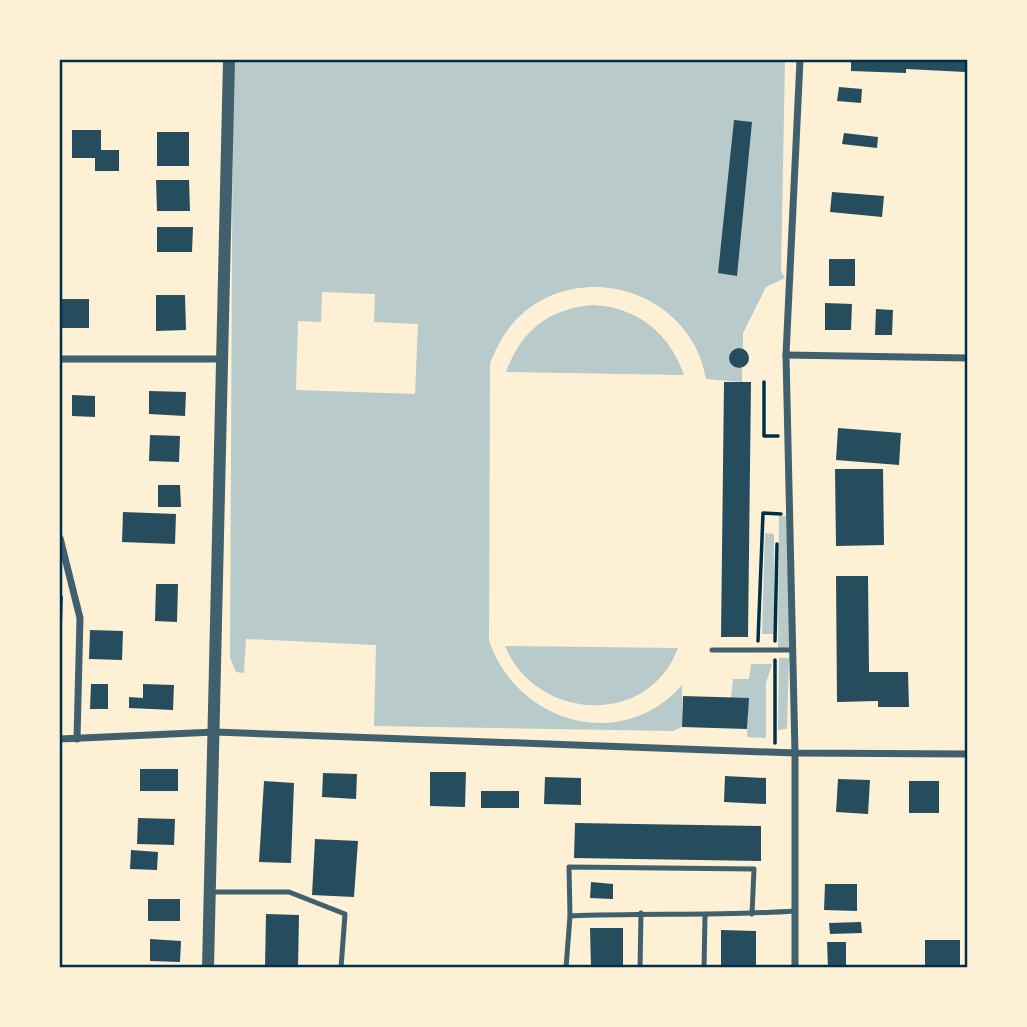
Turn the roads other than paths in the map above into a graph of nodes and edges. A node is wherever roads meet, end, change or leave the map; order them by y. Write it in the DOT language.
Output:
graph roads {
  1 [pos="229,60"];
  2 [pos="800,60"];
  3 [pos="784,355"];
  4 [pos="968,358"];
  5 [pos="60,359"];
  6 [pos="220,359"];
  7 [pos="60,538"];
  8 [pos="712,650"];
  9 [pos="793,650"];
  10 [pos="215,732"];
  11 [pos="60,739"];
  12 [pos="77,739"];
  13 [pos="795,753"];
  14 [pos="968,754"];
  15 [pos="210,892"];
  16 [pos="795,911"];
  17 [pos="641,913"];
  18 [pos="752,914"];
  19 [pos="570,916"];
  20 [pos="705,916"];
  21 [pos="208,968"];
  22 [pos="341,968"];
  23 [pos="566,968"];
  24 [pos="640,968"];
  25 [pos="704,968"];
  26 [pos="795,968"];
  1 -- 6 [label="street"];
  2 -- 3 [label="street"];
  3 -- 4 [label="street"];
  3 -- 9 [label="street"];
  5 -- 6 [label="street"];
  6 -- 10 [label="street"];
  7 -- 12 [label="street"];
  8 -- 9 [label="lane"];
  9 -- 13 [label="street"];
  10 -- 12 [label="street"];
  10 -- 13 [label="street"];
  10 -- 15 [label="street"];
  11 -- 12 [label="street"];
  13 -- 14 [label="street"];
  13 -- 16 [label="street"];
  15 -- 21 [label="street"];
  15 -- 22 [label="lane"];
  16 -- 18 [label="lane"];
  16 -- 26 [label="street"];
  17 -- 19 [label="lane"];
  17 -- 20 [label="lane"];
  17 -- 24 [label="lane"];
  18 -- 19 [label="lane"];
  18 -- 20 [label="lane"];
  19 -- 23 [label="lane"];
  20 -- 25 [label="lane"];
}
